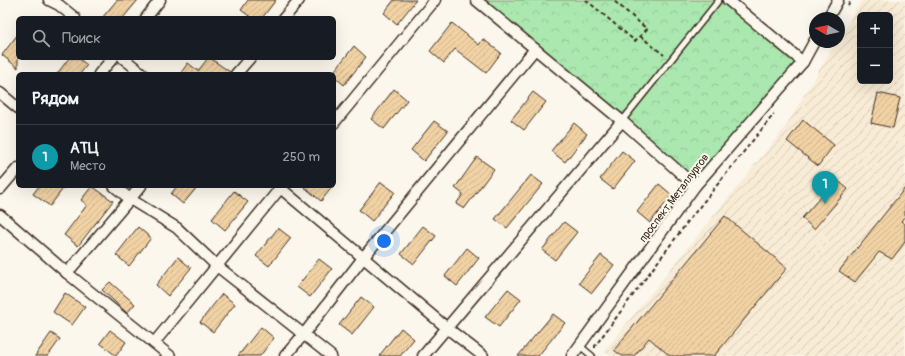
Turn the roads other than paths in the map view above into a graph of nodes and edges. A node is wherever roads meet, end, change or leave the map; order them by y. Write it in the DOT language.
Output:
graph roads {
  1 [pos="49,0"];
  2 [pos="160,0"];
  3 [pos="299,0"];
  4 [pos="435,0"];
  5 [pos="476,0"];
  6 [pos="719,0"];
  7 [pos="728,0"];
  8 [pos="838,0"];
  9 [pos="831,12"];
  10 [pos="73,16"];
  11 [pos="148,16"];
  12 [pos="286,16"];
  13 [pos="811,48"];
  14 [pos="535,49"];
  15 [pos="111,60"];
  16 [pos="126,60"];
  17 [pos="248,60"];
  18 [pos="803,62"];
  19 [pos="101,72"];
  20 [pos="140,72"];
  21 [pos="238,72"];
  22 [pos="0,93"];
  23 [pos="16,106"];
  24 [pos="336,121"];
  25 [pos="622,121"];
  26 [pos="16,170"];
  27 [pos="695,186"];
  28 [pos="116,188"];
  29 [pos="139,188"];
  30 [pos="279,188"];
  31 [pos="281,188"];
  32 [pos="0,189"];
  33 [pos="130,199"];
  34 [pos="0,215"];
  35 [pos="363,258"];
  36 [pos="217,266"];
  37 [pos="67,273"];
  38 [pos="447,328"];
  39 [pos="304,334"];
  40 [pos="154,342"];
  41 [pos="580,346"];
  42 [pos="594,354"];
  43 [pos="170,356"];
  44 [pos="285,356"];
  45 [pos="330,356"];
  46 [pos="423,356"];
  47 [pos="483,356"];
  48 [pos="572,356"];
  1 -- 10 [label="street"];
  2 -- 11 [label="street"];
  3 -- 12 [label="street"];
  4 -- 24 [label="street"];
  5 -- 14 [label="street"];
  6 -- 25 [label="lane"];
  7 -- 18 [label="street"];
  8 -- 9 [label="street"];
  13 -- 18 [label="street, проспект Металлургов"];
  14 -- 25 [label="street"];
  14 -- 35 [label="street"];
  15 -- 19 [label="street"];
  16 -- 20 [label="street"];
  17 -- 21 [label="street"];
  18 -- 27 [label="street, проспект Металлургов"];
  22 -- 23 [label="street"];
  25 -- 27 [label="street"];
  25 -- 38 [label="street"];
  26 -- 32 [label="street"];
  27 -- 41 [label="street, проспект Металлургов"];
  28 -- 33 [label="street"];
  29 -- 33 [label="street"];
  30 -- 36 [label="street"];
  31 -- 35 [label="street"];
  33 -- 36 [label="street"];
  33 -- 37 [label="street"];
  34 -- 37 [label="street"];
  35 -- 38 [label="street"];
  35 -- 39 [label="street"];
  36 -- 39 [label="street"];
  36 -- 40 [label="street"];
  37 -- 40 [label="street"];
  38 -- 46 [label="street"];
  38 -- 47 [label="street"];
  39 -- 44 [label="street"];
  39 -- 45 [label="street"];
  40 -- 43 [label="street"];
  41 -- 42 [label="lane"];
  41 -- 48 [label="street, проспект Металлургов"];
}
